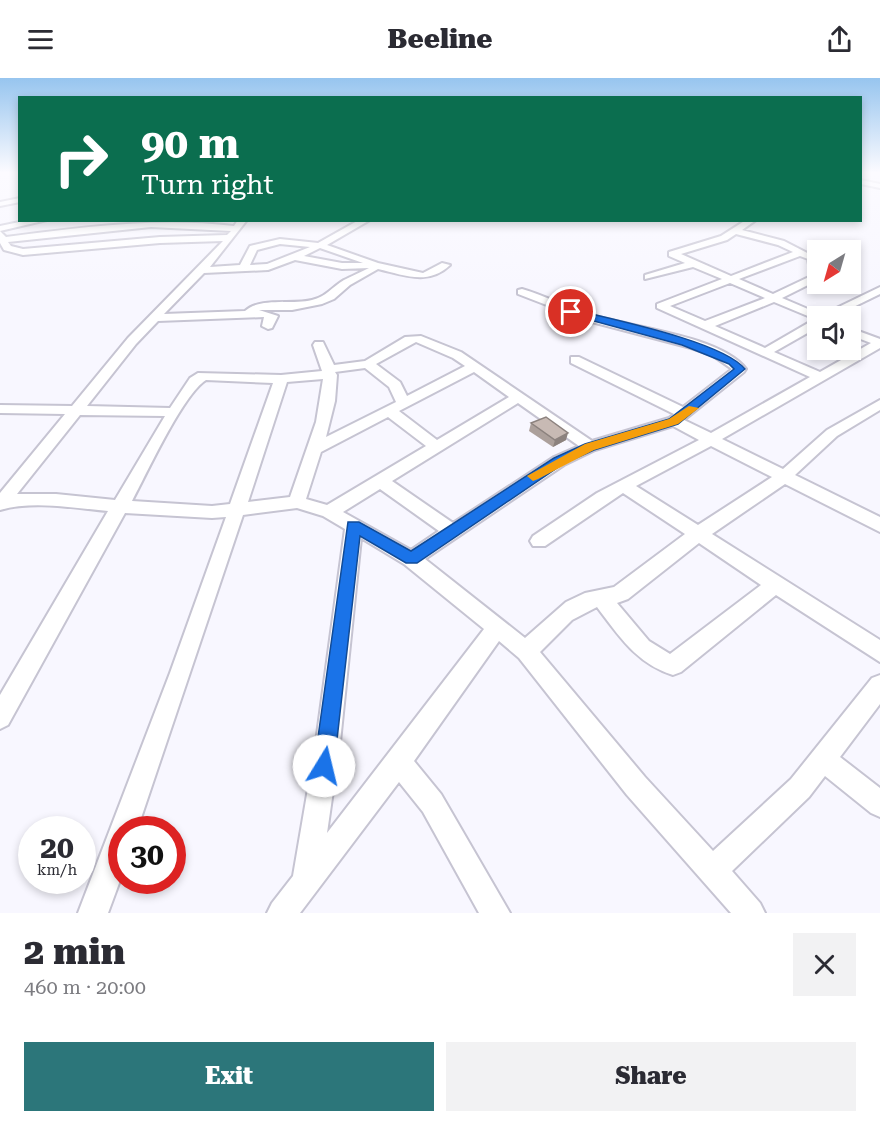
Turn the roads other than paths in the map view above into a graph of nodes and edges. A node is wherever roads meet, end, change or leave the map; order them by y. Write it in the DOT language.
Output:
graph roads {
  1 [pos="33,222"];
  2 [pos="362,222"];
  3 [pos="749,222"];
  4 [pos="149,224"];
  5 [pos="0,229"];
  6 [pos="236,230"];
  7 [pos="736,231"];
  8 [pos="2,237"];
  9 [pos="317,246"];
  10 [pos="801,252"];
  11 [pos="295,257"];
  12 [pos="692,264"];
  13 [pos="375,265"];
  14 [pos="445,265"];
  15 [pos="201,270"];
  16 [pos="243,270"];
  17 [pos="648,277"];
  18 [pos="729,280"];
  19 [pos="880,290"];
  20 [pos="522,292"];
  21 [pos="772,298"];
  22 [pos="847,306"];
  23 [pos="807,312"];
  24 [pos="248,315"];
  25 [pos="155,318"];
  26 [pos="268,326"];
  27 [pos="703,326"];
  28 [pos="807,328"];
  29 [pos="861,335"];
  30 [pos="880,343"];
  31 [pos="319,345"];
  32 [pos="764,353"];
  33 [pos="575,360"];
  34 [pos="368,364"];
  35 [pos="474,367"];
  36 [pos="331,372"];
  37 [pos="819,376"];
  38 [pos="281,379"];
  39 [pos="517,398"];
  40 [pos="403,403"];
  41 [pos="880,404"];
  42 [pos="0,409"];
  43 [pos="76,410"];
  44 [pos="389,410"];
  45 [pos="174,412"];
  46 [pos="679,418"];
  47 [pos="712,439"];
  48 [pos="435,446"];
  49 [pos="590,447"];
  50 [pos="314,449"];
  51 [pos="784,476"];
  52 [pos="379,480"];
  53 [pos="624,486"];
  54 [pos="2,502"];
  55 [pos="297,502"];
  56 [pos="120,506"];
  57 [pos="237,511"];
  58 [pos="329,512"];
  59 [pos="880,525"];
  60 [pos="354,526"];
  61 [pos="452,531"];
  62 [pos="697,535"];
  63 [pos="539,541"];
  64 [pos="411,559"];
  65 [pos="775,585"];
  66 [pos="601,598"];
  67 [pos="497,627"];
  68 [pos="526,651"];
  69 [pos="880,652"];
  70 [pos="880,686"];
  71 [pos="0,717"];
  72 [pos="823,759"];
  73 [pos="399,762"];
  74 [pos="880,804"];
  75 [pos="129,816"];
  76 [pos="712,871"];
  77 [pos="108,874"];
  78 [pos="306,883"];
  79 [pos="93,913"];
  80 [pos="282,913"];
  81 [pos="495,913"];
  82 [pos="750,913"];
  1 -- 5 [label="street"];
  2 -- 9 [label="street"];
  3 -- 7 [label="street"];
  4 -- 6 [label="street"];
  4 -- 8 [label="street"];
  6 -- 8 [label="street"];
  6 -- 15 [label="street"];
  7 -- 10 [label="street"];
  7 -- 12 [label="street"];
  9 -- 11 [label="street"];
  9 -- 13 [label="street"];
  9 -- 16 [label="street"];
  10 -- 18 [label="street"];
  10 -- 21 [label="street"];
  11 -- 13 [label="street"];
  11 -- 16 [label="street"];
  12 -- 17 [label="street"];
  12 -- 18 [label="street"];
  13 -- 14 [label="street"];
  13 -- 24 [label="street"];
  15 -- 16 [label="street"];
  15 -- 25 [label="street"];
  18 -- 21 [label="street"];
  18 -- 27 [label="street"];
  19 -- 22 [label="street"];
  20 -- 46 [label="street"];
  21 -- 23 [label="street"];
  21 -- 27 [label="street"];
  24 -- 25 [label="street"];
  24 -- 26 [label="street"];
  25 -- 43 [label="street"];
  27 -- 32 [label="street"];
  28 -- 32 [label="street"];
  29 -- 30 [label="street"];
  30 -- 37 [label="street"];
  31 -- 36 [label="street"];
  32 -- 37 [label="street"];
  33 -- 46 [label="street"];
  34 -- 35 [label="street"];
  34 -- 36 [label="street"];
  34 -- 40 [label="street"];
  35 -- 39 [label="street"];
  35 -- 40 [label="street"];
  36 -- 38 [label="street"];
  36 -- 50 [label="street"];
  37 -- 47 [label="street"];
  38 -- 45 [label="street"];
  38 -- 57 [label="street"];
  39 -- 48 [label="street"];
  39 -- 49 [label="street"];
  40 -- 44 [label="street"];
  41 -- 51 [label="street"];
  42 -- 43 [label="street"];
  43 -- 45 [label="street"];
  43 -- 54 [label="street"];
  44 -- 48 [label="street"];
  44 -- 50 [label="street"];
  45 -- 56 [label="street"];
  46 -- 47 [label="street"];
  46 -- 49 [label="street"];
  47 -- 51 [label="street"];
  47 -- 53 [label="street"];
  48 -- 52 [label="street"];
  49 -- 61 [label="street"];
  50 -- 55 [label="street"];
  51 -- 59 [label="street"];
  51 -- 62 [label="street"];
  52 -- 58 [label="street"];
  52 -- 61 [label="street"];
  53 -- 62 [label="street"];
  53 -- 63 [label="street"];
  54 -- 56 [label="street"];
  55 -- 57 [label="street"];
  55 -- 58 [label="street"];
  56 -- 57 [label="street"];
  56 -- 71 [label="street"];
  57 -- 75 [label="street"];
  58 -- 60 [label="street"];
  60 -- 64 [label="street"];
  60 -- 78 [label="street"];
  61 -- 64 [label="street"];
  62 -- 65 [label="street"];
  62 -- 66 [label="street"];
  64 -- 67 [label="street"];
  65 -- 66 [label="street"];
  65 -- 69 [label="street"];
  66 -- 68 [label="street"];
  67 -- 68 [label="street"];
  67 -- 73 [label="street"];
  68 -- 76 [label="street"];
  70 -- 72 [label="street"];
  72 -- 74 [label="street"];
  72 -- 76 [label="street"];
  73 -- 78 [label="street"];
  73 -- 81 [label="street"];
  76 -- 82 [label="street"];
  77 -- 79 [label="street"];
  78 -- 80 [label="street"];
}
